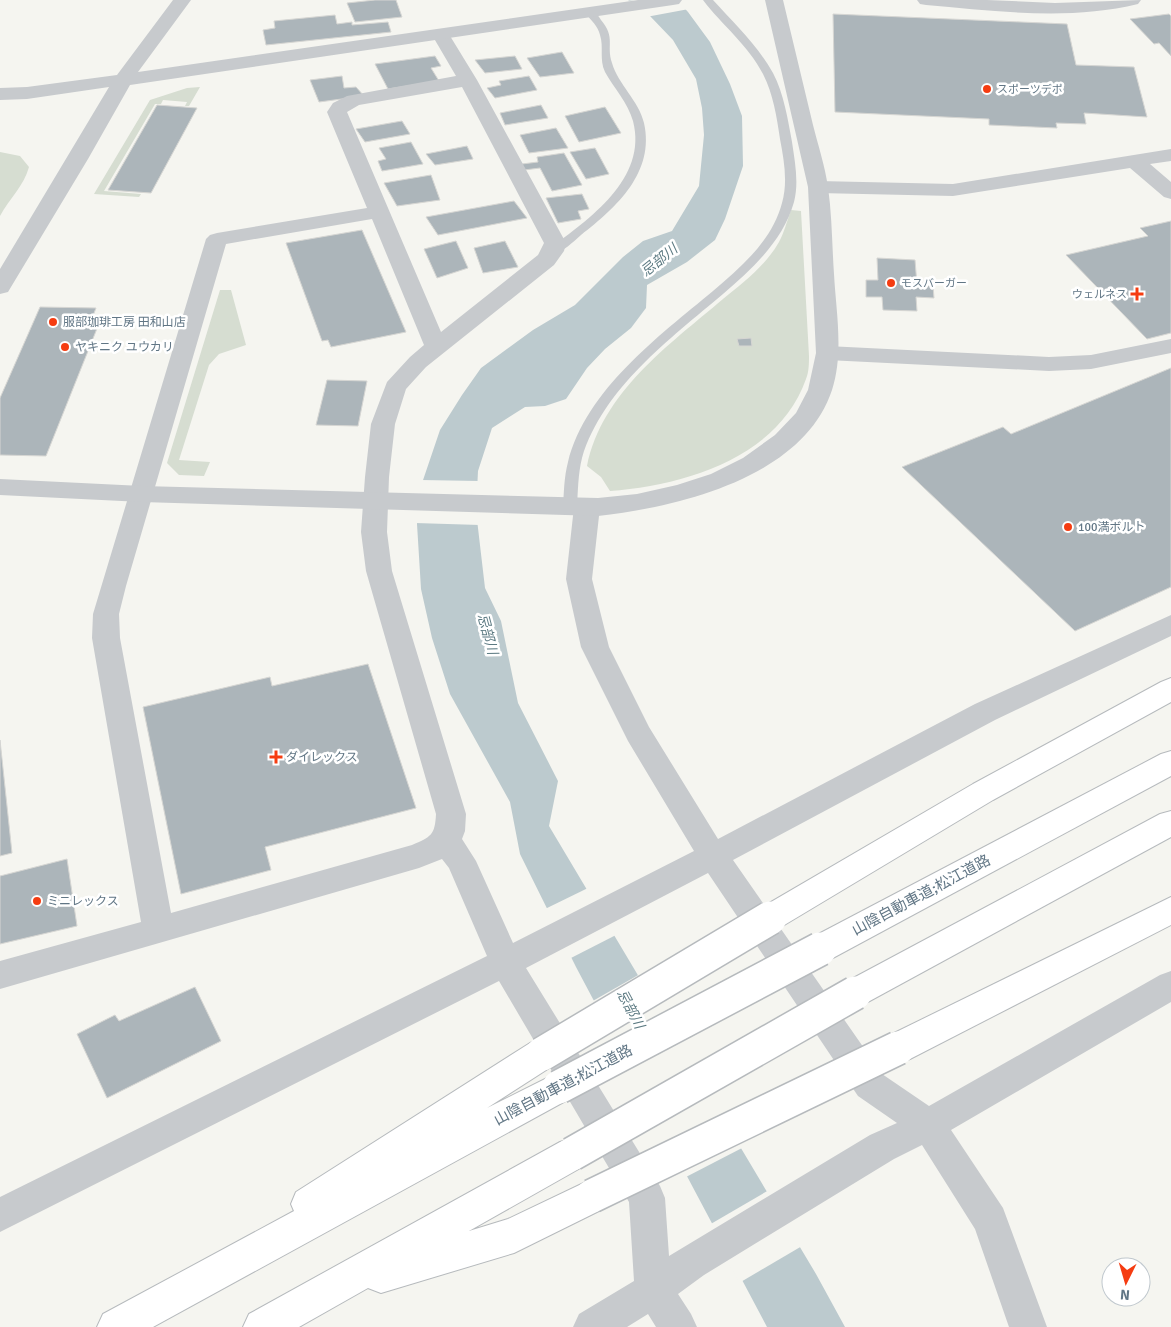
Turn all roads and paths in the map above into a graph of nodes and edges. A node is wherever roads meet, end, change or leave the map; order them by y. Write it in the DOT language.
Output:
graph roads {
  1 [pos="182,0"];
  2 [pos="673,0"];
  3 [pos="708,0"];
  4 [pos="774,0"];
  5 [pos="926,0"];
  6 [pos="1132,0"];
  7 [pos="978,2"];
  8 [pos="595,12"];
  9 [pos="441,35"];
  10 [pos="123,80"];
  11 [pos="468,80"];
  12 [pos="0,94"];
  13 [pos="1171,155"];
  14 [pos="1135,162"];
  15 [pos="818,187"];
  16 [pos="1171,193"];
  17 [pos="378,212"];
  18 [pos="553,251"];
  19 [pos="0,287"];
  20 [pos="436,346"];
  21 [pos="1171,346"];
  22 [pos="827,353"];
  23 [pos="0,487"];
  24 [pos="142,494"];
  25 [pos="386,500"];
  26 [pos="575,507"];
  27 [pos="1171,625"];
  28 [pos="1171,689"];
  29 [pos="1171,762"];
  30 [pos="1171,823"];
  31 [pos="446,841"];
  32 [pos="702,862"];
  33 [pos="1171,910"];
  34 [pos="158,930"];
  35 [pos="505,962"];
  36 [pos="0,976"];
  37 [pos="1171,984"];
  38 [pos="928,1125"];
  39 [pos="0,1215"];
  40 [pos="331,1290"];
  41 [pos="653,1290"];
  42 [pos="118,1326"];
  43 [pos="262,1327"];
  44 [pos="592,1327"];
  45 [pos="678,1327"];
  46 [pos="1028,1327"];
  1 -- 10 [label="street"];
  2 -- 8 [label="street"];
  3 -- 26 [label="lane"];
  4 -- 15 [label="street"];
  5 -- 7 [label="street"];
  6 -- 7 [label="street"];
  8 -- 9 [label="street"];
  8 -- 18 [label="lane"];
  9 -- 10 [label="street"];
  9 -- 11 [label="street"];
  10 -- 12 [label="street"];
  10 -- 19 [label="street"];
  11 -- 17 [label="street"];
  11 -- 18 [label="street"];
  13 -- 14 [label="street"];
  14 -- 15 [label="street"];
  14 -- 16 [label="street"];
  15 -- 22 [label="street"];
  17 -- 20 [label="street"];
  17 -- 24 [label="street"];
  18 -- 20 [label="street"];
  20 -- 25 [label="street"];
  21 -- 22 [label="street"];
  22 -- 26 [label="street"];
  23 -- 24 [label="street"];
  24 -- 25 [label="street"];
  24 -- 34 [label="street"];
  25 -- 26 [label="street"];
  25 -- 31 [label="street"];
  26 -- 32 [label="street"];
  27 -- 32 [label="street"];
  28 -- 42 [label="highway, bridge"];
  29 -- 42 [label="highway, 山陰自動車道;松江道路, bridge"];
  30 -- 40 [label="highway, bridge"];
  31 -- 34 [label="street"];
  31 -- 35 [label="street"];
  32 -- 35 [label="street"];
  32 -- 38 [label="street"];
  33 -- 40 [label="highway, bridge"];
  34 -- 36 [label="street"];
  35 -- 39 [label="street"];
  35 -- 41 [label="street"];
  37 -- 38 [label="street"];
  38 -- 41 [label="street"];
  38 -- 46 [label="street"];
  40 -- 43 [label="highway"];
  41 -- 44 [label="street"];
  41 -- 45 [label="street"];
}
